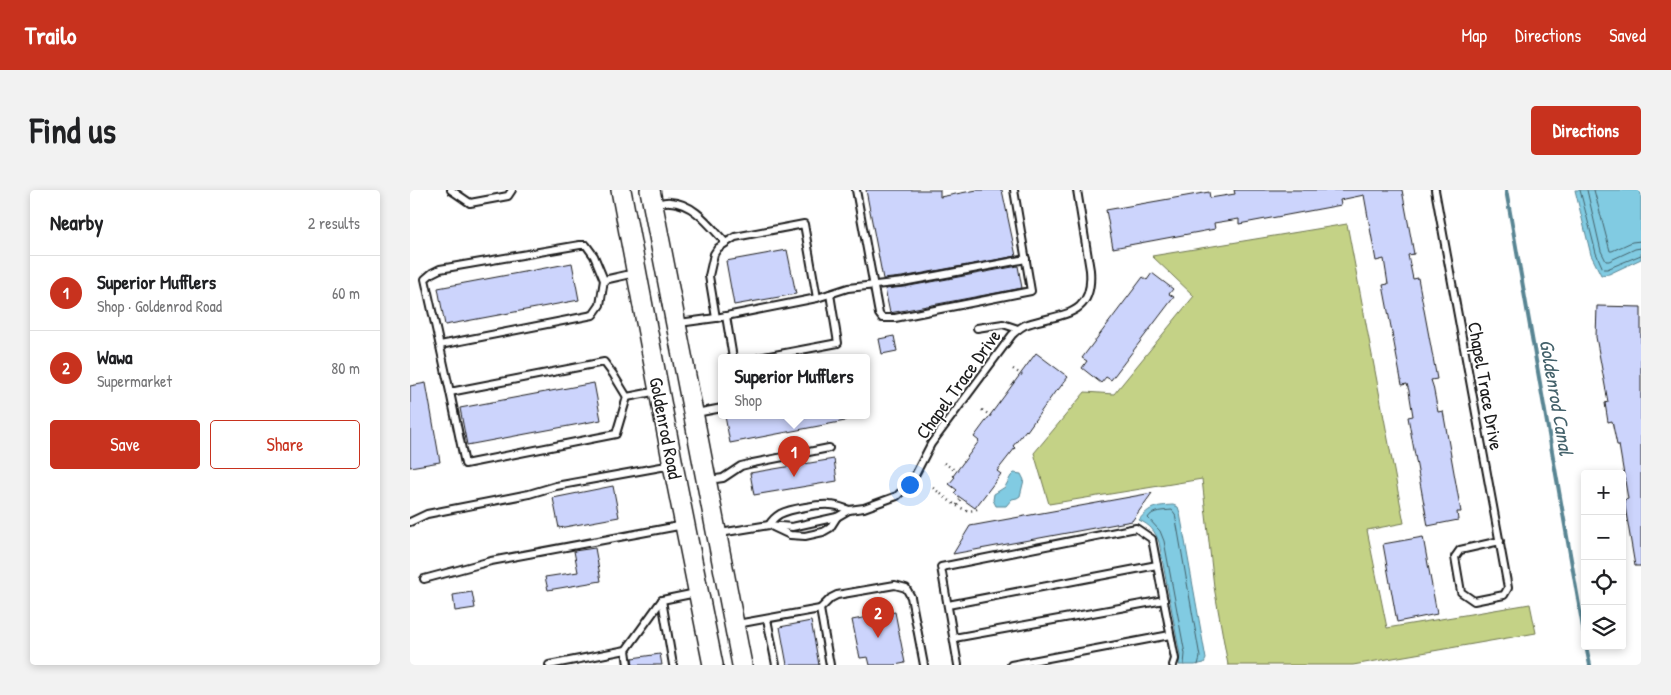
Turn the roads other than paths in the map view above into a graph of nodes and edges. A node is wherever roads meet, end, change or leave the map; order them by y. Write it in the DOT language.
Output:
graph roads {
  1 [pos="450,190"];
  2 [pos="512,190"];
  3 [pos="621,190"];
  4 [pos="856,190"];
  5 [pos="1014,190"];
  6 [pos="1077,190"];
  7 [pos="1435,190"];
  8 [pos="652,198"];
  9 [pos="725,242"];
  10 [pos="1026,259"];
  11 [pos="637,273"];
  12 [pos="604,280"];
  13 [pos="873,285"];
  14 [pos="640,292"];
  15 [pos="830,294"];
  16 [pos="817,298"];
  17 [pos="726,316"];
  18 [pos="716,318"];
  19 [pos="676,324"];
  20 [pos="977,328"];
  21 [pos="1018,329"];
  22 [pos="440,345"];
  23 [pos="732,354"];
  24 [pos="782,354"];
  25 [pos="659,391"];
  26 [pos="450,392"];
  27 [pos="627,397"];
  28 [pos="718,409"];
  29 [pos="693,413"];
  30 [pos="829,448"];
  31 [pos="673,465"];
  32 [pos="706,480"];
  33 [pos="849,510"];
  34 [pos="837,517"];
  35 [pos="410,522"];
  36 [pos="685,525"];
  37 [pos="769,525"];
  38 [pos="717,533"];
  39 [pos="1500,541"];
  40 [pos="1157,565"];
  41 [pos="424,579"];
  42 [pos="700,593"];
  43 [pos="662,600"];
  44 [pos="1164,600"];
  45 [pos="948,605"];
  46 [pos="820,609"];
  47 [pos="767,618"];
  48 [pos="734,624"];
  49 [pos="1170,635"];
  50 [pos="954,638"];
  51 [pos="626,650"];
  52 [pos="549,665"];
  53 [pos="628,665"];
  54 [pos="673,665"];
  55 [pos="713,665"];
  56 [pos="742,665"];
  57 [pos="776,665"];
  58 [pos="830,665"];
  59 [pos="924,665"];
  60 [pos="958,665"];
  61 [pos="1011,665"];
  62 [pos="1173,665"];
  1 -- 2 [label="lane"];
  3 -- 11 [label="main road, Goldenrod Road"];
  4 -- 13 [label="lane"];
  5 -- 10 [label="lane"];
  6 -- 21 [label="lane, Chapel Trace Drive"];
  7 -- 39 [label="lane, Chapel Trace Drive"];
  8 -- 9 [label="lane"];
  8 -- 19 [label="main road, Goldenrod Road"];
  9 -- 16 [label="lane"];
  9 -- 18 [label="lane"];
  10 -- 13 [label="lane"];
  10 -- 13 [label="lane"];
  11 -- 12 [label="lane"];
  11 -- 14 [label="main road, Goldenrod Road"];
  12 -- 22 [label="lane"];
  12 -- 22 [label="lane"];
  13 -- 15 [label="lane"];
  14 -- 19 [label="main road"];
  14 -- 25 [label="main road, Goldenrod Road"];
  15 -- 16 [label="lane"];
  15 -- 24 [label="lane"];
  16 -- 17 [label="lane"];
  17 -- 18 [label="lane"];
  17 -- 23 [label="lane"];
  18 -- 19 [label="lane"];
  19 -- 29 [label="main road, Goldenrod Road"];
  20 -- 21 [label="lane"];
  21 -- 33 [label="lane, Chapel Trace Drive"];
  22 -- 26 [label="lane"];
  25 -- 27 [label="lane"];
  25 -- 31 [label="main road, Goldenrod Road"];
  26 -- 27 [label="lane"];
  26 -- 27 [label="lane"];
  28 -- 29 [label="lane"];
  29 -- 32 [label="main road, Goldenrod Road"];
  30 -- 32 [label="lane"];
  31 -- 35 [label="lane"];
  31 -- 36 [label="main road, Goldenrod Road"];
  32 -- 38 [label="main road, Goldenrod Road"];
  33 -- 34 [label="lane, Chapel Trace Drive"];
  33 -- 37 [label="lane, Chapel Trace Drive"];
  34 -- 37 [label="lane, Chapel Trace Drive"];
  34 -- 37 [label="lane, Chapel Trace Drive"];
  36 -- 41 [label="lane"];
  36 -- 42 [label="main road, Goldenrod Road"];
  37 -- 38 [label="lane, Chapel Trace Drive"];
  38 -- 48 [label="main road, Goldenrod Road"];
  39 -- 39 [label="lane, Chapel Trace Drive"];
  40 -- 44 [label="lane"];
  40 -- 45 [label="lane"];
  40 -- 45 [label="lane"];
  42 -- 43 [label="lane"];
  42 -- 55 [label="main road, Goldenrod Road"];
  43 -- 51 [label="lane"];
  43 -- 54 [label="lane"];
  44 -- 49 [label="lane"];
  44 -- 50 [label="lane"];
  45 -- 50 [label="lane"];
  46 -- 47 [label="lane"];
  46 -- 58 [label="lane"];
  46 -- 59 [label="lane"];
  47 -- 48 [label="lane"];
  47 -- 57 [label="lane"];
  48 -- 56 [label="main road, Goldenrod Road"];
  49 -- 61 [label="lane"];
  49 -- 62 [label="lane"];
  50 -- 60 [label="lane"];
  51 -- 52 [label="lane"];
  51 -- 53 [label="lane"];
}
